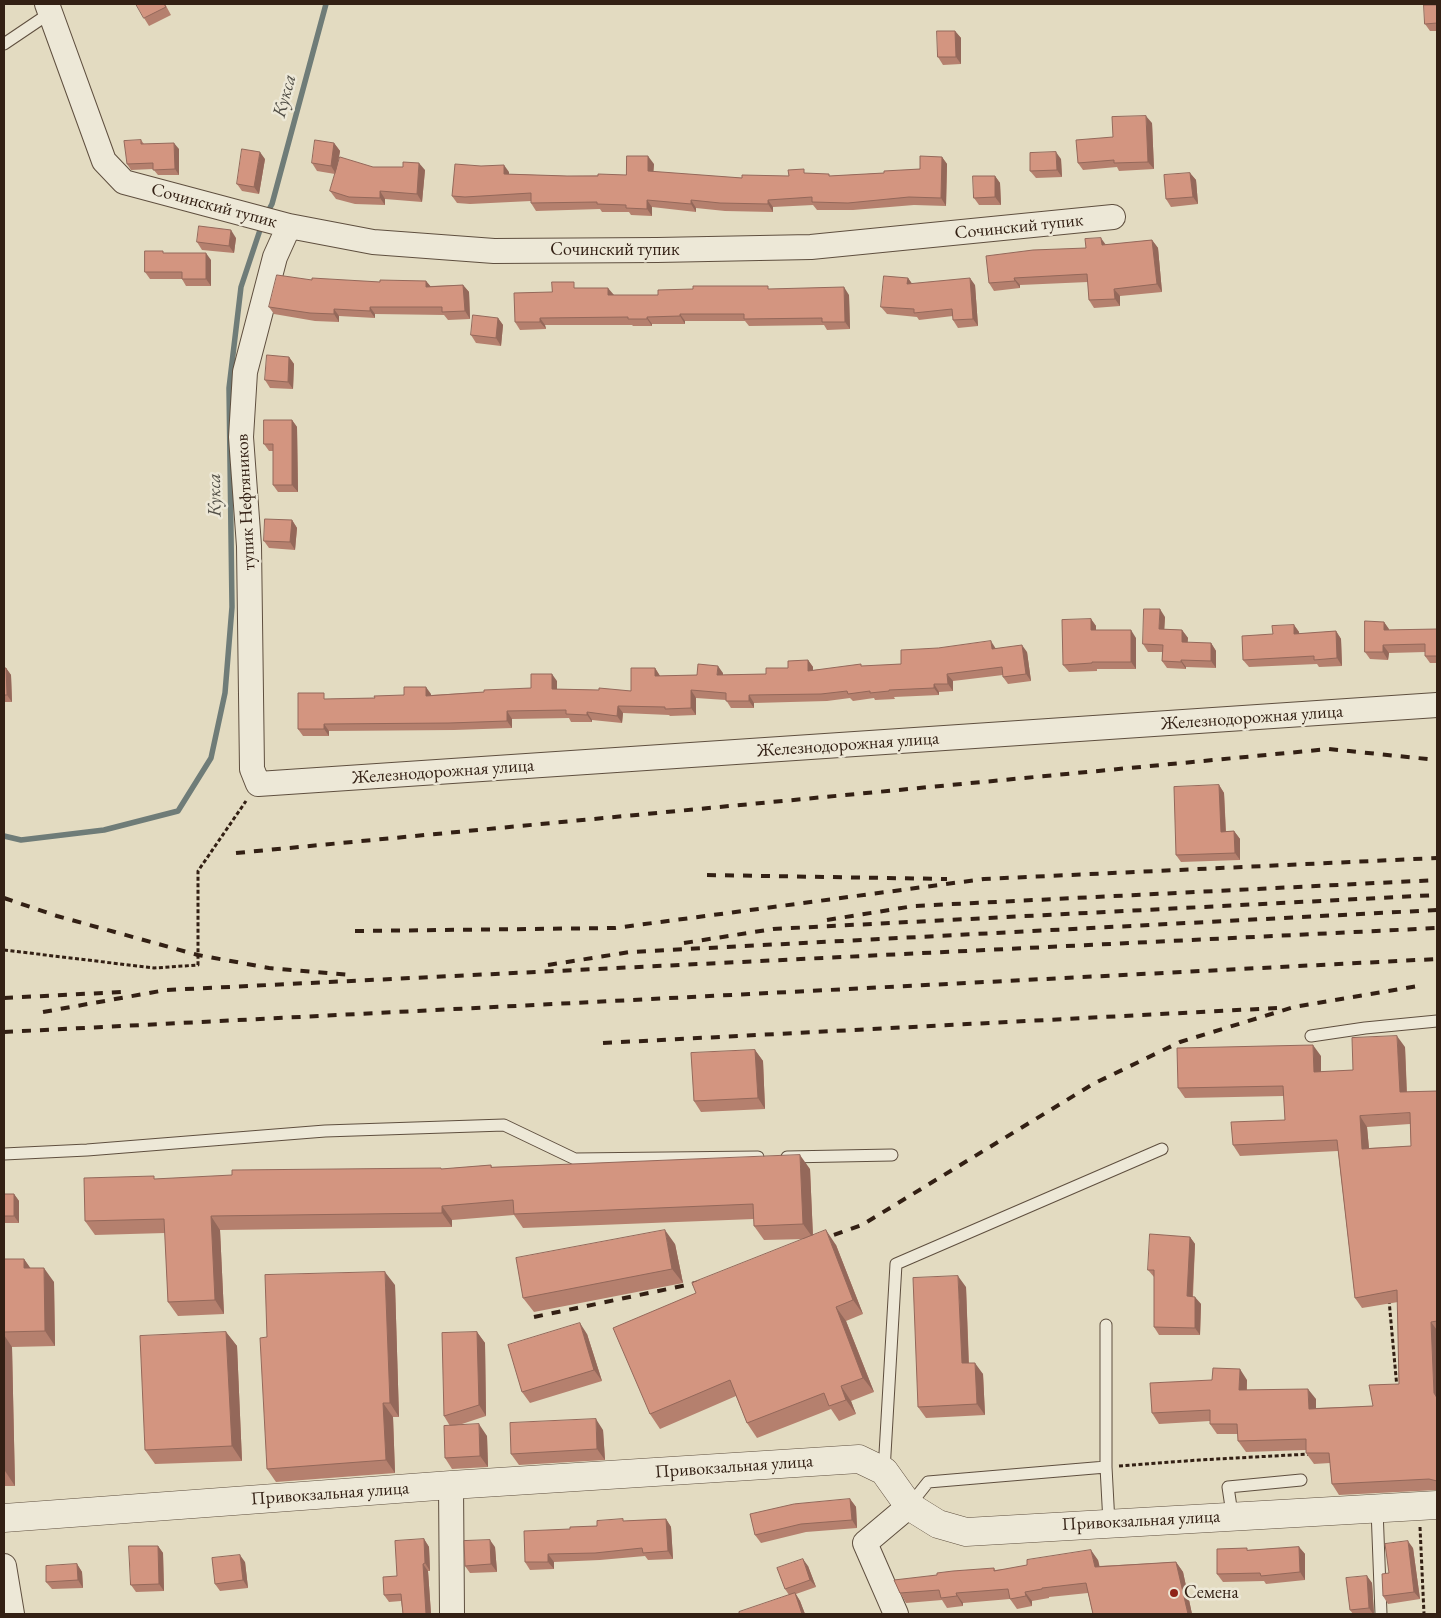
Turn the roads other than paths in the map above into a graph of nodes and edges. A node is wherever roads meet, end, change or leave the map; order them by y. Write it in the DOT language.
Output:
graph roads {
  1 [pos="48,8"];
  2 [pos="4,44"];
  3 [pos="1113,217"];
  4 [pos="274,222"];
  5 [pos="1437,705"];
  6 [pos="258,784"];
  7 [pos="1437,1021"];
  8 [pos="1312,1036"];
  9 [pos="1162,1149"];
  10 [pos="4,1154"];
  11 [pos="892,1155"];
  12 [pos="1106,1325"];
  13 [pos="1106,1467"];
  14 [pos="884,1471"];
  15 [pos="1301,1480"];
  16 [pos="451,1485"];
  17 [pos="909,1506"];
  18 [pos="1427,1506"];
  19 [pos="1377,1508"];
  20 [pos="1230,1516"];
  21 [pos="4,1518"];
  22 [pos="1109,1523"];
  23 [pos="4,1566"];
  24 [pos="12,1614"];
  25 [pos="452,1614"];
  26 [pos="896,1614"];
  27 [pos="1381,1614"];
  1 -- 2 [label="lane"];
  1 -- 4 [label="street, Сочинский тупик"];
  3 -- 4 [label="street, Сочинский тупик"];
  4 -- 6 [label="street, тупик Нефтяников"];
  5 -- 6 [label="street, Железнодорожная улица"];
  7 -- 8 [label="lane"];
  9 -- 14 [label="lane"];
  10 -- 11 [label="lane"];
  12 -- 13 [label="lane"];
  13 -- 17 [label="lane"];
  13 -- 22 [label="lane"];
  14 -- 16 [label="street, Привокзальная улица"];
  14 -- 17 [label="street, Привокзальная улица"];
  15 -- 20 [label="lane"];
  16 -- 21 [label="street, Привокзальная улица"];
  16 -- 25 [label="street"];
  17 -- 22 [label="street, Привокзальная улица"];
  17 -- 26 [label="street"];
  18 -- 19 [label="street, Привокзальная улица"];
  19 -- 20 [label="street, Привокзальная улица"];
  19 -- 27 [label="lane"];
  20 -- 22 [label="street, Привокзальная улица"];
  23 -- 24 [label="street"];
}
